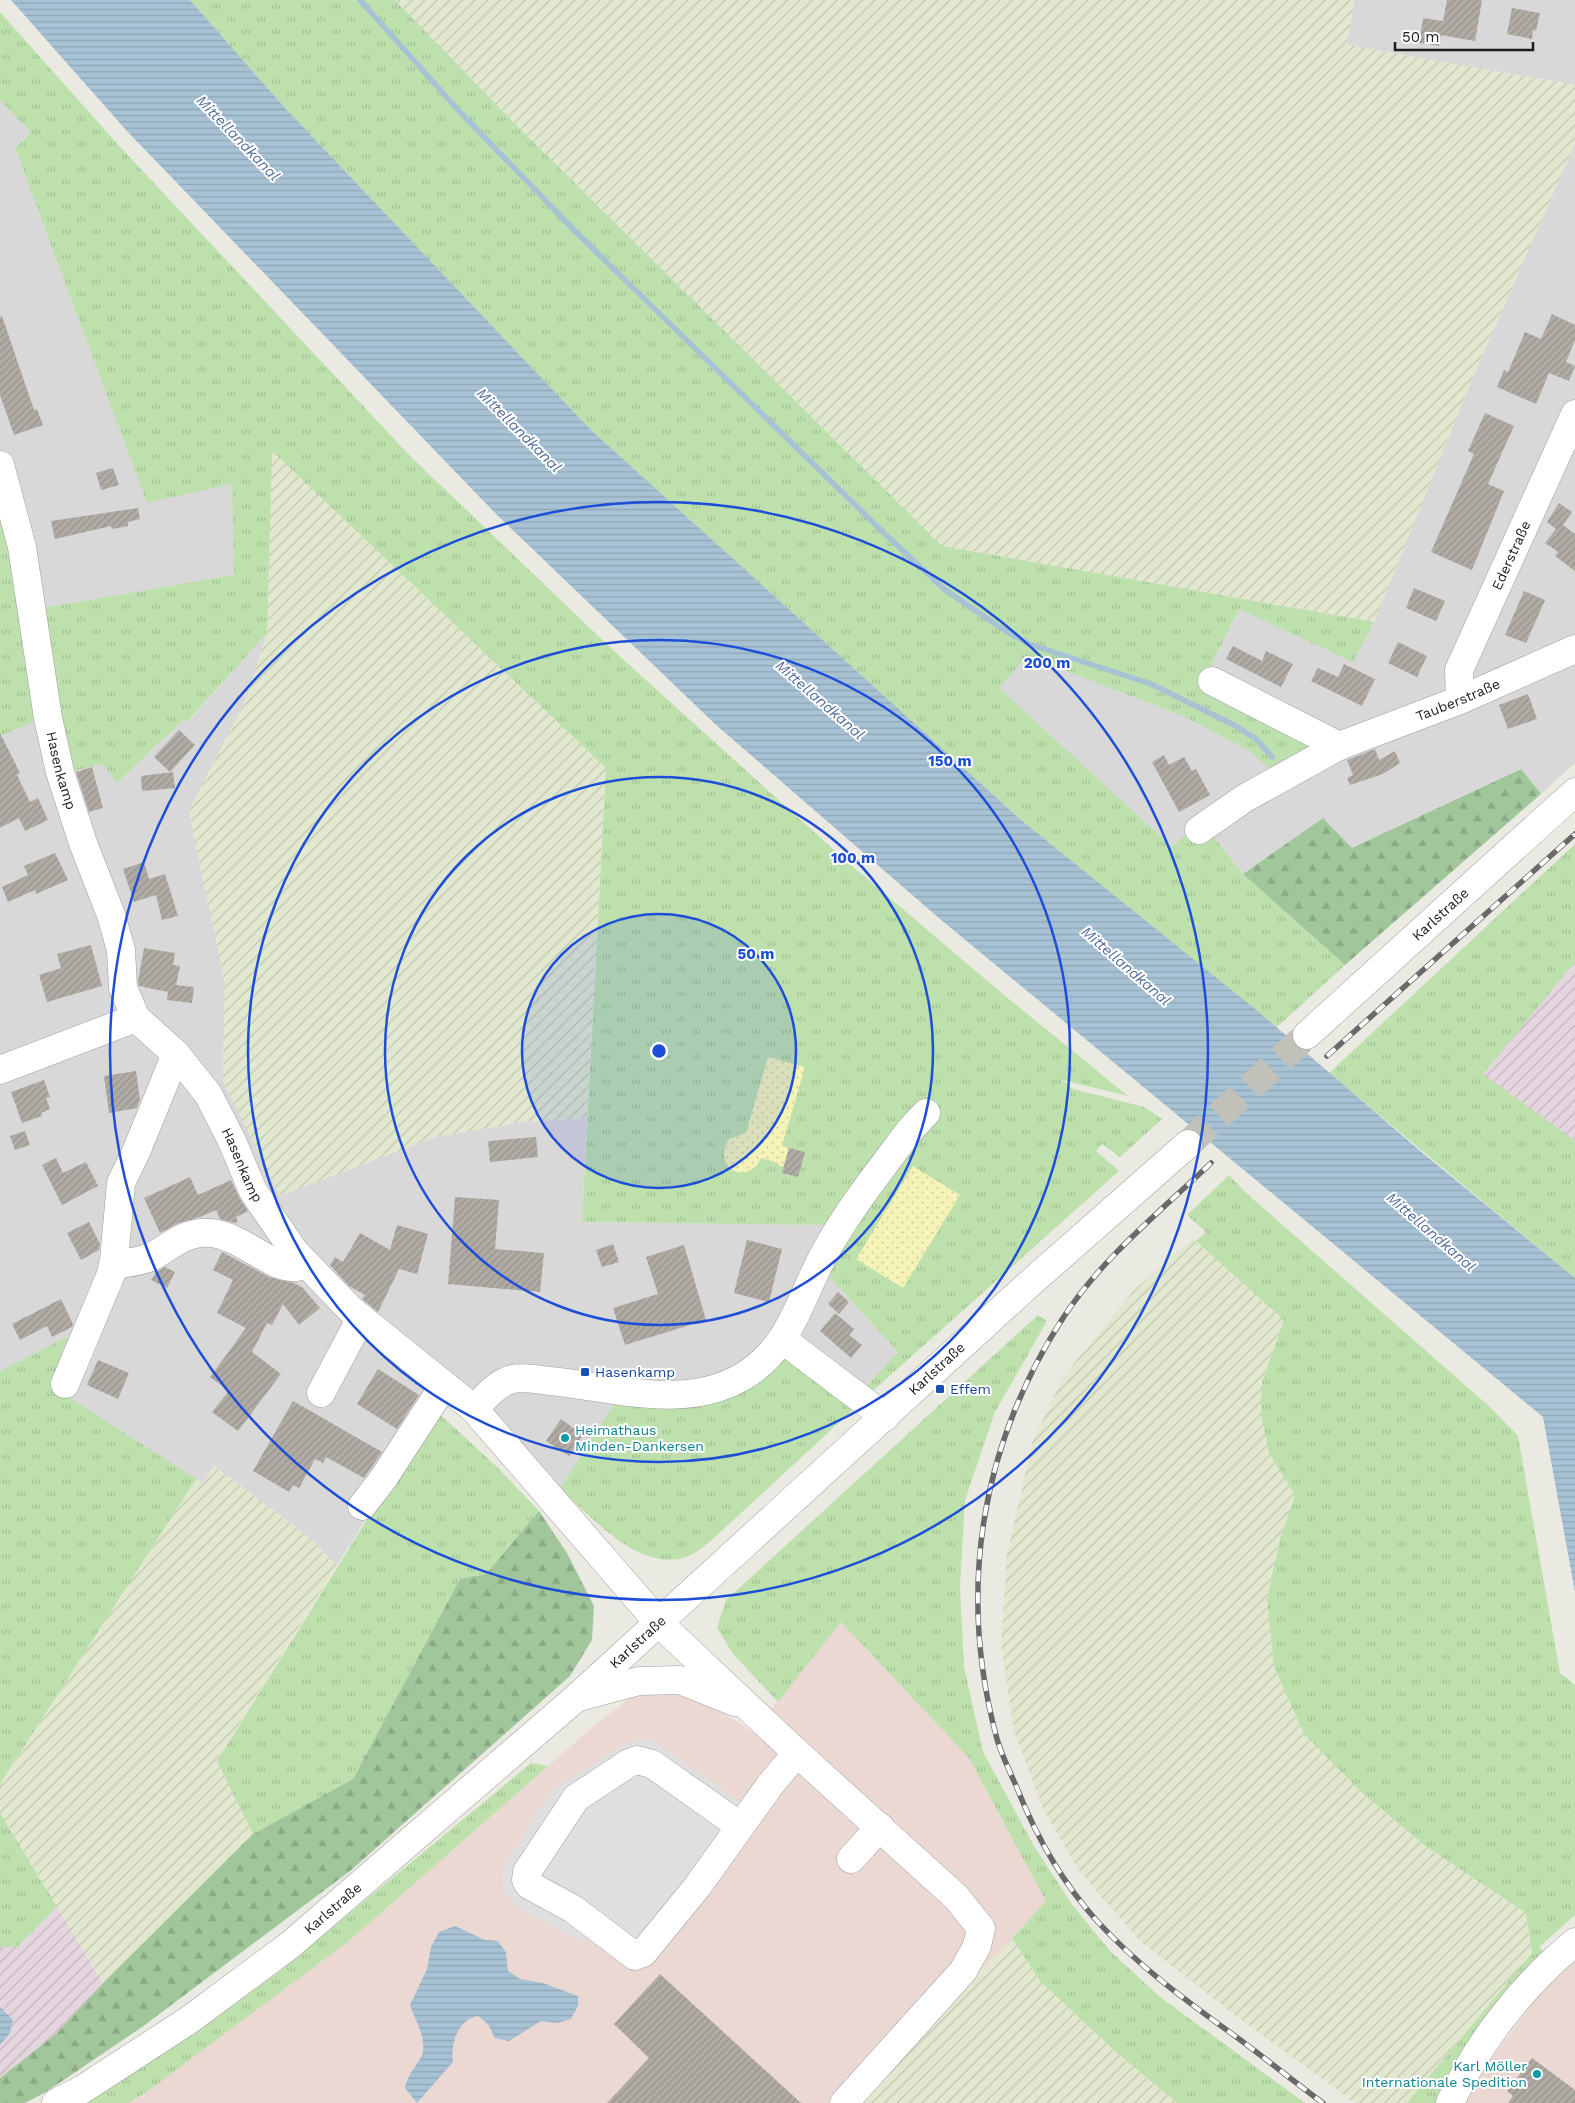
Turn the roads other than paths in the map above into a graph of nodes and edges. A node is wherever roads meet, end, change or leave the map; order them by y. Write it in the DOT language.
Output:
graph roads {
  1 [pos="1575,414"];
  2 [pos="0,464"];
  3 [pos="1575,649"];
  4 [pos="1212,680"];
  5 [pos="1460,700"];
  6 [pos="1339,746"];
  7 [pos="1575,792"];
  8 [pos="1199,830"];
  9 [pos="136,1018"];
  10 [pos="1307,1036"];
  11 [pos="176,1054"];
  12 [pos="0,1070"];
  13 [pos="926,1113"];
  14 [pos="1188,1144"];
  15 [pos="113,1264"];
  16 [pos="306,1264"];
  17 [pos="360,1318"];
  18 [pos="783,1340"];
  19 [pos="65,1384"];
  20 [pos="444,1385"];
  21 [pos="321,1392"];
  22 [pos="474,1409"];
  23 [pos="885,1417"];
  24 [pos="362,1506"];
  25 [pos="659,1623"];
  26 [pos="576,1698"];
  27 [pos="750,1709"];
  28 [pos="796,1752"];
  29 [pos="740,1826"];
  30 [pos="880,1827"];
  31 [pos="852,1859"];
  32 [pos="1575,1942"];
  33 [pos="56,2103"];
  34 [pos="844,2103"];
  35 [pos="1450,2103"];
  1 -- 5 [label="street, Ederstraße"];
  2 -- 9 [label="street, Hasenkamp"];
  3 -- 5 [label="street, Tauberstraße"];
  4 -- 6 [label="street"];
  5 -- 6 [label="street, Tauberstraße"];
  6 -- 8 [label="street, Tauberstraße"];
  7 -- 10 [label="street, Karlstraße"];
  9 -- 11 [label="street, Hasenkamp"];
  9 -- 12 [label="street"];
  11 -- 15 [label="street"];
  11 -- 16 [label="street, Hasenkamp"];
  13 -- 18 [label="street"];
  14 -- 23 [label="street, Karlstraße"];
  15 -- 16 [label="street"];
  15 -- 19 [label="street"];
  16 -- 17 [label="street, Hasenkamp"];
  17 -- 20 [label="street, Hasenkamp"];
  17 -- 21 [label="street"];
  18 -- 22 [label="street"];
  18 -- 23 [label="street"];
  20 -- 22 [label="street, Hasenkamp"];
  20 -- 24 [label="street"];
  22 -- 25 [label="street, Hasenkamp"];
  23 -- 25 [label="street, Karlstraße"];
  25 -- 26 [label="street, Karlstraße"];
  25 -- 27 [label="street, Hasenkamp"];
  26 -- 27 [label="street"];
  26 -- 33 [label="street, Karlstraße"];
  27 -- 28 [label="street, Hasenkamp"];
  28 -- 29 [label="street"];
  28 -- 30 [label="street, Hasenkamp"];
  29 -- 29 [label="street"];
  30 -- 31 [label="street"];
  30 -- 34 [label="street, Hasenkamp"];
  32 -- 35 [label="street"];
}
